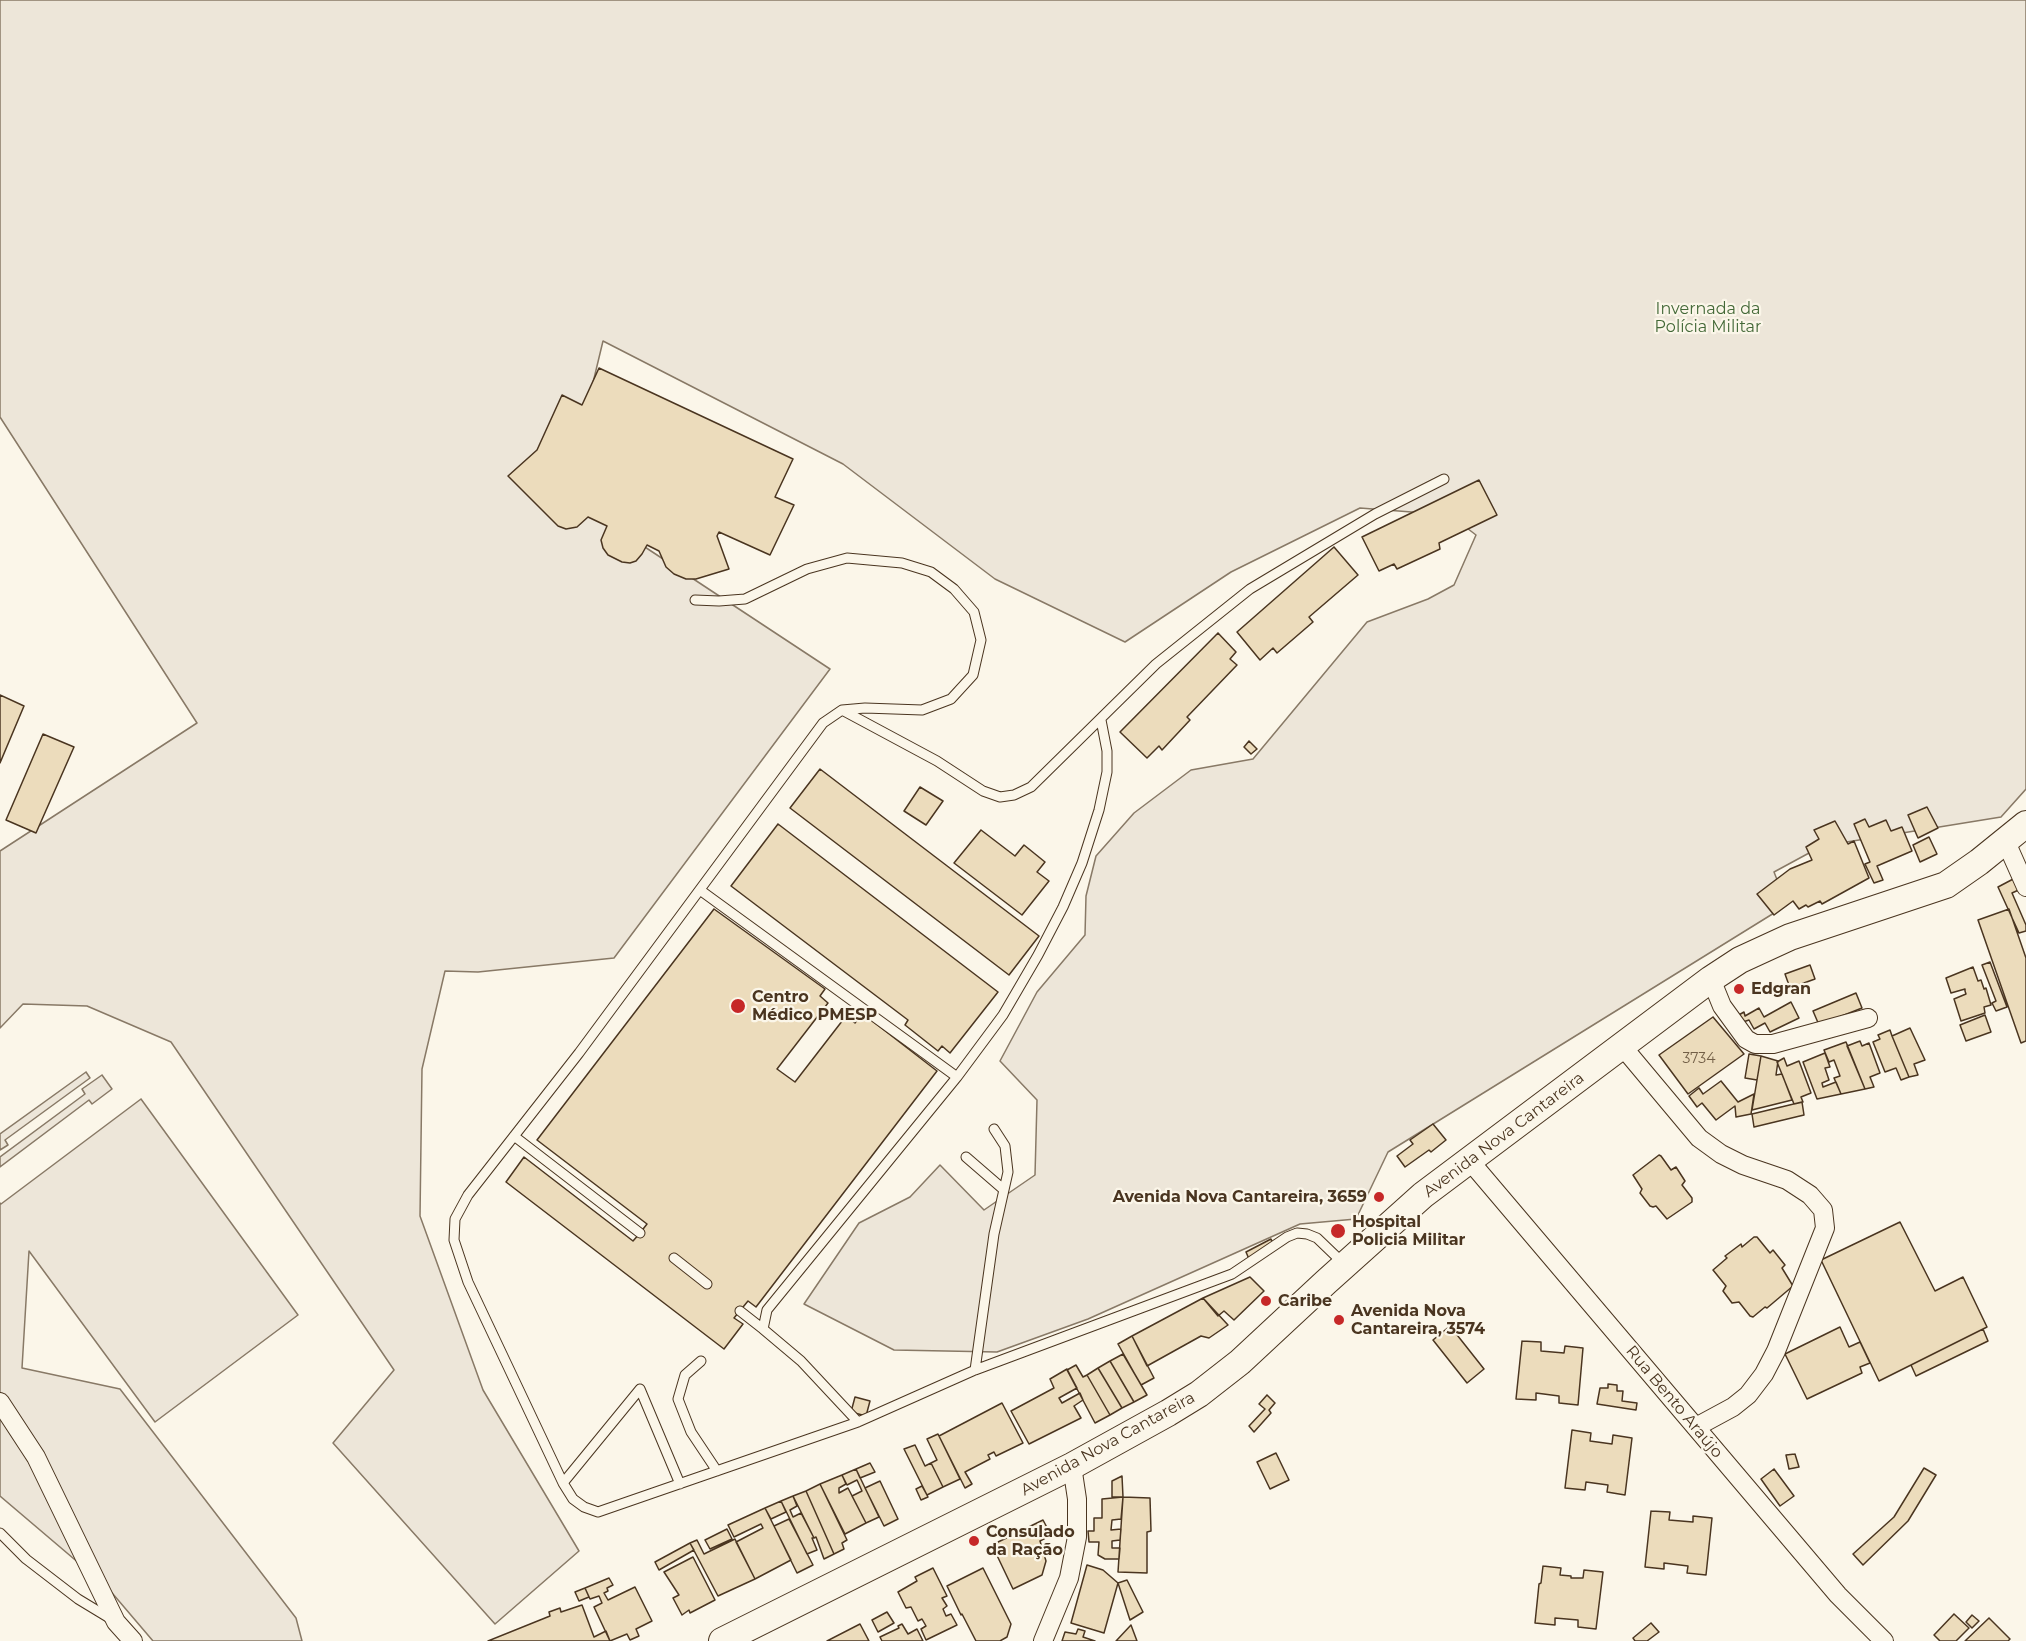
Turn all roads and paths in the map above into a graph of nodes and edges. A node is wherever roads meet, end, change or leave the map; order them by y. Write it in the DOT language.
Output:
graph roads {
  1 [pos="1444,478"];
  2 [pos="695,600"];
  3 [pos="842,711"];
  4 [pos="1101,720"];
  5 [pos="2026,824"];
  6 [pos="2006,842"];
  7 [pos="2026,887"];
  8 [pos="700,890"];
  9 [pos="1712,979"];
  10 [pos="1868,1018"];
  11 [pos="1622,1046"];
  12 [pos="957,1077"];
  13 [pos="994,1129"];
  14 [pos="513,1136"];
  15 [pos="966,1157"];
  16 [pos="1469,1160"];
  17 [pos="1004,1190"];
  18 [pos="640,1233"];
  19 [pos="674,1258"];
  20 [pos="1345,1264"];
  21 [pos="707,1284"];
  22 [pos="740,1311"];
  23 [pos="764,1329"];
  24 [pos="701,1360"];
  25 [pos="975,1370"];
  26 [pos="0,1402"];
  27 [pos="858,1422"];
  28 [pos="1696,1427"];
  29 [pos="1072,1466"];
  30 [pos="717,1471"];
  31 [pos="563,1483"];
  32 [pos="680,1484"];
  33 [pos="0,1533"];
  34 [pos="116,1622"];
  35 [pos="133,1641"];
  36 [pos="722,1641"];
  37 [pos="1043,1641"];
  38 [pos="1884,1641"];
  1 -- 4 [label="lane"];
  2 -- 3 [label="lane"];
  3 -- 4 [label="lane"];
  3 -- 8 [label="lane"];
  4 -- 12 [label="lane"];
  5 -- 6 [label="main road, Avenida Nova Cantareira"];
  6 -- 7 [label="street"];
  6 -- 9 [label="main road, Avenida Nova Cantareira"];
  8 -- 12 [label="lane"];
  8 -- 14 [label="lane"];
  9 -- 10 [label="street"];
  9 -- 11 [label="main road, Avenida Nova Cantareira"];
  11 -- 16 [label="main road, Avenida Nova Cantareira"];
  11 -- 28 [label="street"];
  12 -- 23 [label="lane"];
  13 -- 17 [label="lane"];
  14 -- 18 [label="lane"];
  14 -- 31 [label="lane"];
  15 -- 17 [label="lane"];
  16 -- 20 [label="main road, Avenida Nova Cantareira"];
  16 -- 28 [label="street, Rua Bento Araújo"];
  17 -- 25 [label="lane"];
  19 -- 21 [label="lane"];
  20 -- 25 [label="lane"];
  20 -- 29 [label="main road, Avenida Nova Cantareira"];
  22 -- 23 [label="lane"];
  23 -- 27 [label="lane"];
  24 -- 30 [label="lane"];
  25 -- 27 [label="lane"];
  26 -- 34 [label="street"];
  27 -- 30 [label="lane"];
  28 -- 38 [label="street, Rua Bento Araújo"];
  29 -- 36 [label="main road, Avenida Nova Cantareira"];
  29 -- 37 [label="street"];
  30 -- 32 [label="lane"];
  31 -- 32 [label="lane"];
  31 -- 32 [label="lane"];
  33 -- 34 [label="lane"];
  34 -- 35 [label="street"];
}
